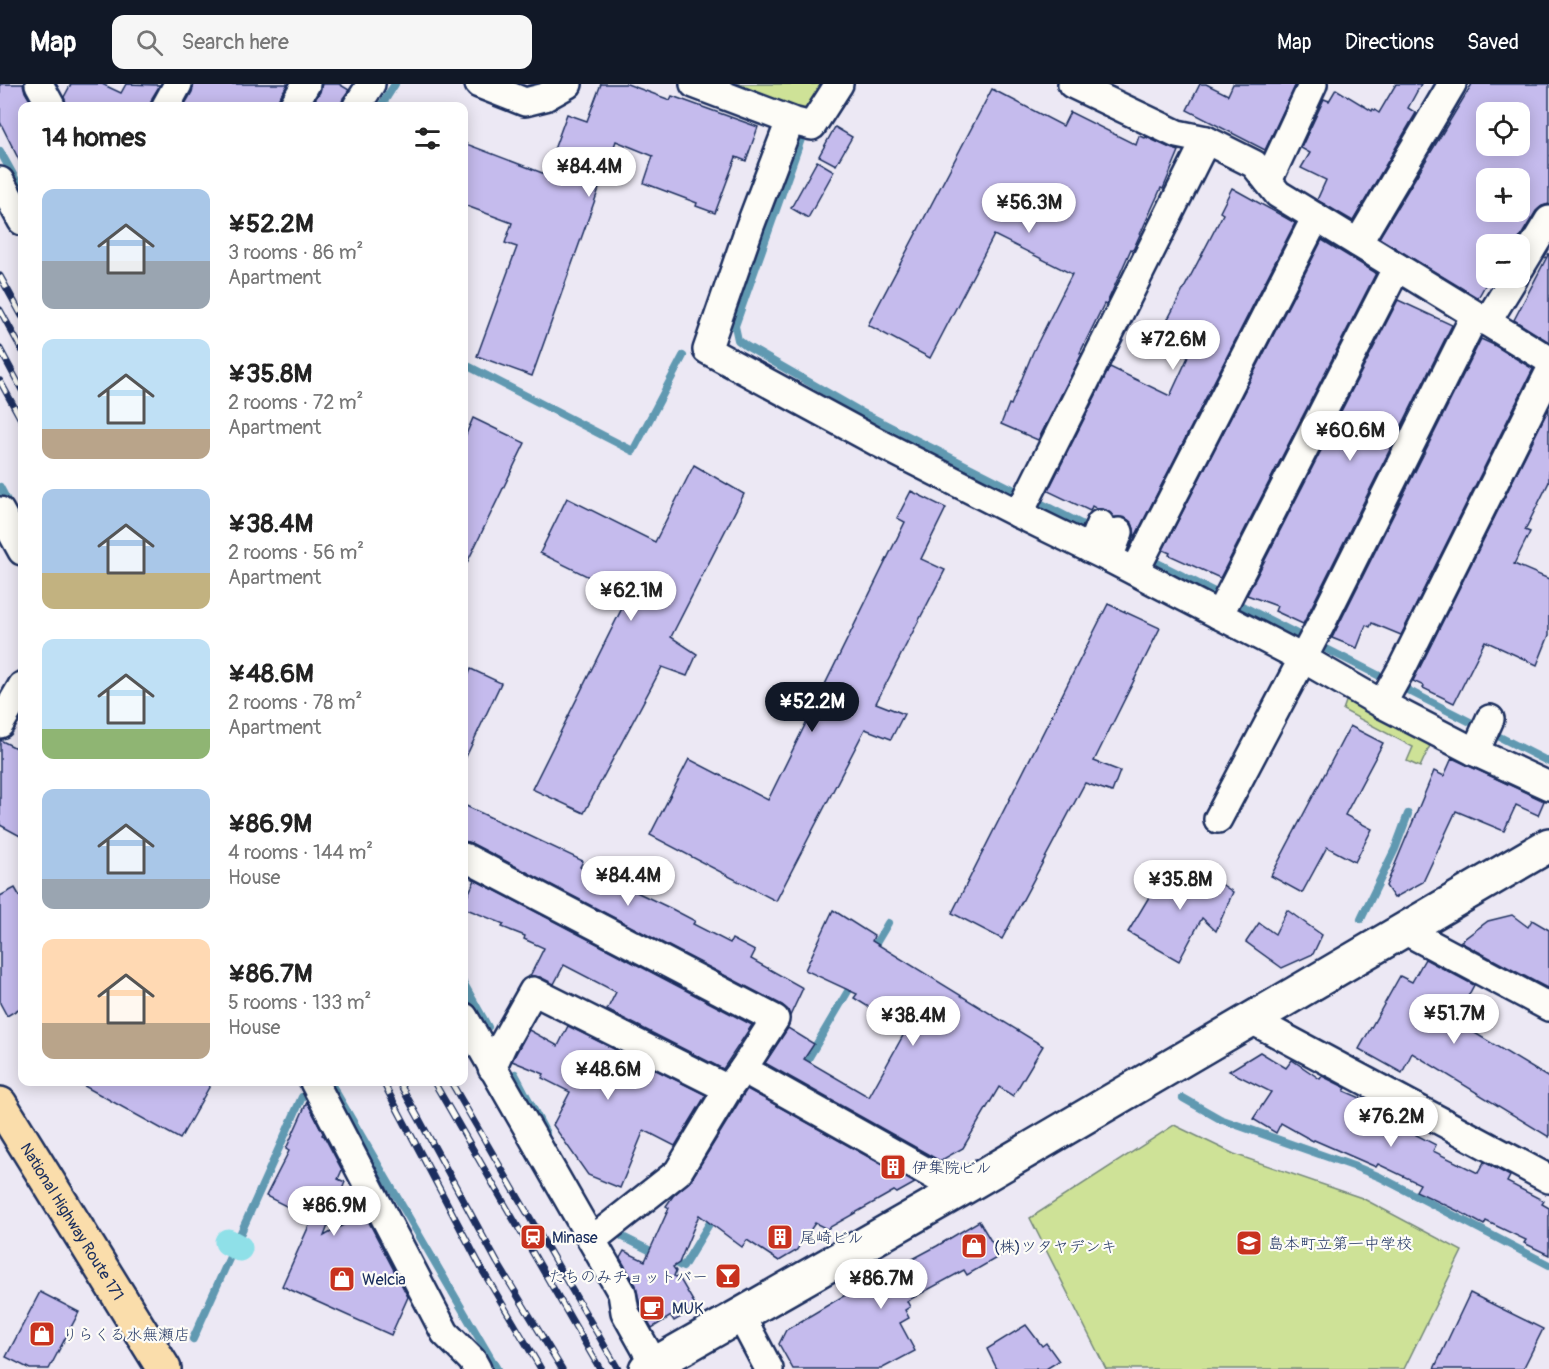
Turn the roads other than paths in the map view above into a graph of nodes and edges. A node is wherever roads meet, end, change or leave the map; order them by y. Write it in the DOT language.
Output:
graph roads {
  1 [pos="178,84"];
  2 [pos="306,84"];
  3 [pos="371,84"];
  4 [pos="478,84"];
  5 [pos="567,84"];
  6 [pos="694,84"];
  7 [pos="839,84"];
  8 [pos="1072,84"];
  9 [pos="1313,84"];
  10 [pos="1452,84"];
  11 [pos="168,102"];
  12 [pos="295,102"];
  13 [pos="360,102"];
  14 [pos="798,123"];
  15 [pos="1206,140"];
  16 [pos="0,181"];
  17 [pos="1268,181"];
  18 [pos="18,214"];
  19 [pos="1316,217"];
  20 [pos="1549,220"];
  21 [pos="1358,243"];
  22 [pos="1530,251"];
  23 [pos="1397,267"];
  24 [pos="1506,288"];
  25 [pos="1481,319"];
  26 [pos="1549,360"];
  27 [pos="1549,373"];
  28 [pos="0,511"];
  29 [pos="1018,514"];
  30 [pos="18,543"];
  31 [pos="1136,570"];
  32 [pos="1219,614"];
  33 [pos="1304,655"];
  34 [pos="18,693"];
  35 [pos="1385,700"];
  36 [pos="0,724"];
  37 [pos="1549,786"];
  38 [pos="1218,819"];
  39 [pos="1549,845"];
  40 [pos="468,859"];
  41 [pos="1404,930"];
  42 [pos="1549,1007"];
  43 [pos="1250,1019"];
  44 [pos="468,1024"];
  45 [pos="492,1068"];
  46 [pos="736,1079"];
  47 [pos="316,1086"];
  48 [pos="0,1104"];
  49 [pos="1549,1179"];
  50 [pos="958,1191"];
  51 [pos="592,1240"];
  52 [pos="741,1316"];
  53 [pos="650,1367"];
  54 [pos="164,1369"];
  55 [pos="477,1369"];
  56 [pos="769,1369"];
  1 -- 11 [label="street"];
  2 -- 12 [label="street"];
  3 -- 13 [label="street"];
  4 -- 5 [label="street"];
  6 -- 14 [label="street"];
  7 -- 14 [label="street"];
  8 -- 15 [label="street"];
  9 -- 17 [label="street"];
  10 -- 21 [label="street"];
  14 -- 29 [label="street"];
  15 -- 17 [label="street"];
  15 -- 29 [label="street"];
  16 -- 18 [label="street"];
  17 -- 19 [label="street"];
  19 -- 21 [label="street"];
  19 -- 31 [label="street"];
  20 -- 22 [label="street"];
  21 -- 23 [label="street"];
  23 -- 25 [label="street"];
  23 -- 32 [label="street"];
  24 -- 25 [label="street"];
  25 -- 26 [label="street"];
  25 -- 33 [label="street"];
  27 -- 35 [label="street"];
  28 -- 30 [label="street"];
  29 -- 31 [label="street"];
  31 -- 32 [label="street"];
  32 -- 33 [label="street"];
  33 -- 35 [label="street"];
  33 -- 38 [label="street"];
  34 -- 36 [label="street"];
  35 -- 37 [label="street"];
  39 -- 41 [label="street"];
  40 -- 46 [label="street"];
  41 -- 42 [label="street"];
  41 -- 43 [label="street"];
  43 -- 49 [label="street"];
  43 -- 50 [label="street"];
  44 -- 45 [label="street"];
  45 -- 46 [label="street"];
  45 -- 51 [label="street"];
  46 -- 50 [label="street"];
  46 -- 51 [label="street"];
  47 -- 55 [label="street"];
  48 -- 54 [label="highway, National Highway Route 171"];
  50 -- 52 [label="street"];
  51 -- 53 [label="street"];
  52 -- 53 [label="street"];
  52 -- 56 [label="street"];
}
